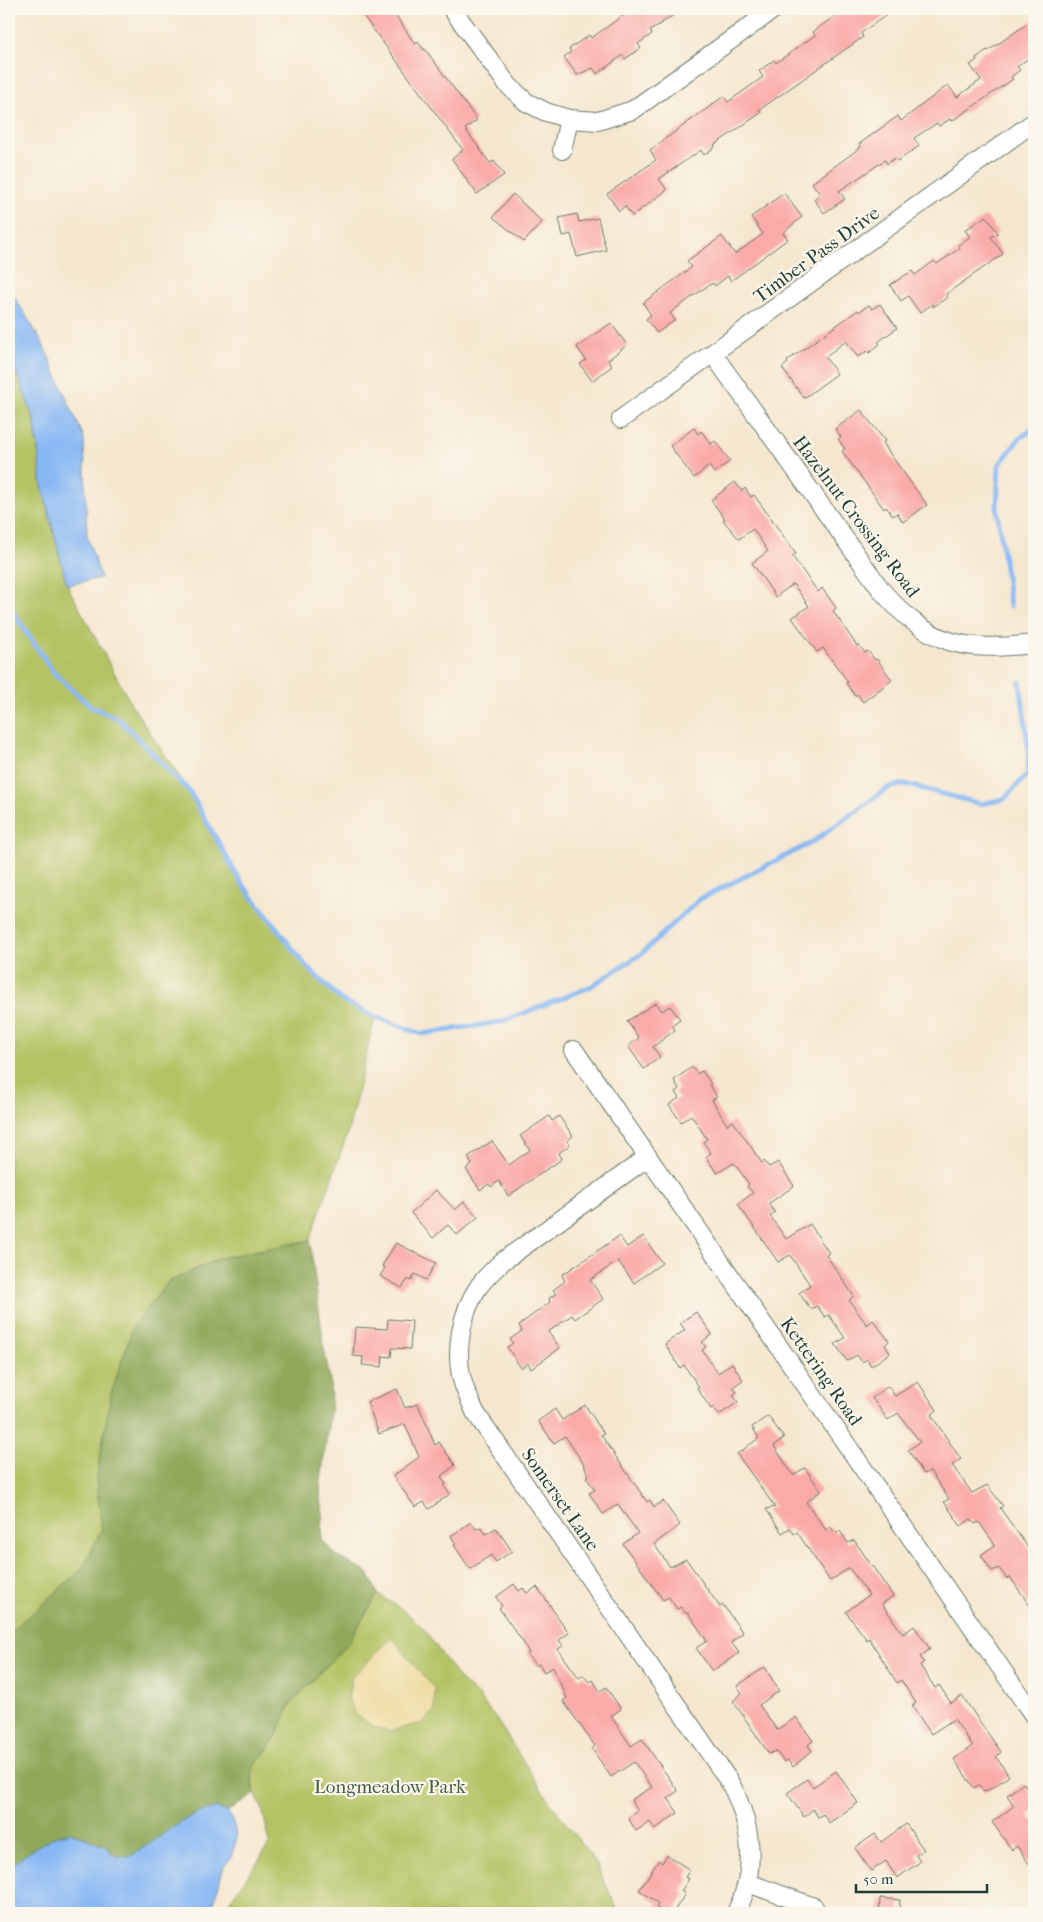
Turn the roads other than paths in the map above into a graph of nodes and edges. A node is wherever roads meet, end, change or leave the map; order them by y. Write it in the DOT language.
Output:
graph roads {
  1 [pos="452,9"];
  2 [pos="774,9"];
  3 [pos="569,119"];
  4 [pos="1034,122"];
  5 [pos="562,150"];
  6 [pos="713,354"];
  7 [pos="621,418"];
  8 [pos="1034,644"];
  9 [pos="574,1050"];
  10 [pos="648,1157"];
  11 [pos="1034,1716"];
  12 [pos="748,1883"];
  13 [pos="814,1906"];
  14 [pos="736,1913"];
  1 -- 3 [label="street"];
  2 -- 3 [label="street"];
  3 -- 5 [label="street"];
  4 -- 6 [label="street, Timber Pass Drive"];
  6 -- 7 [label="street, Timber Pass Drive"];
  6 -- 8 [label="street, Hazelnut Crossing Road"];
  9 -- 10 [label="street, Kettering Road"];
  10 -- 11 [label="street, Kettering Road"];
  10 -- 12 [label="street, Somerset Lane"];
  12 -- 13 [label="street"];
  12 -- 14 [label="street, Somerset Lane"];
}
